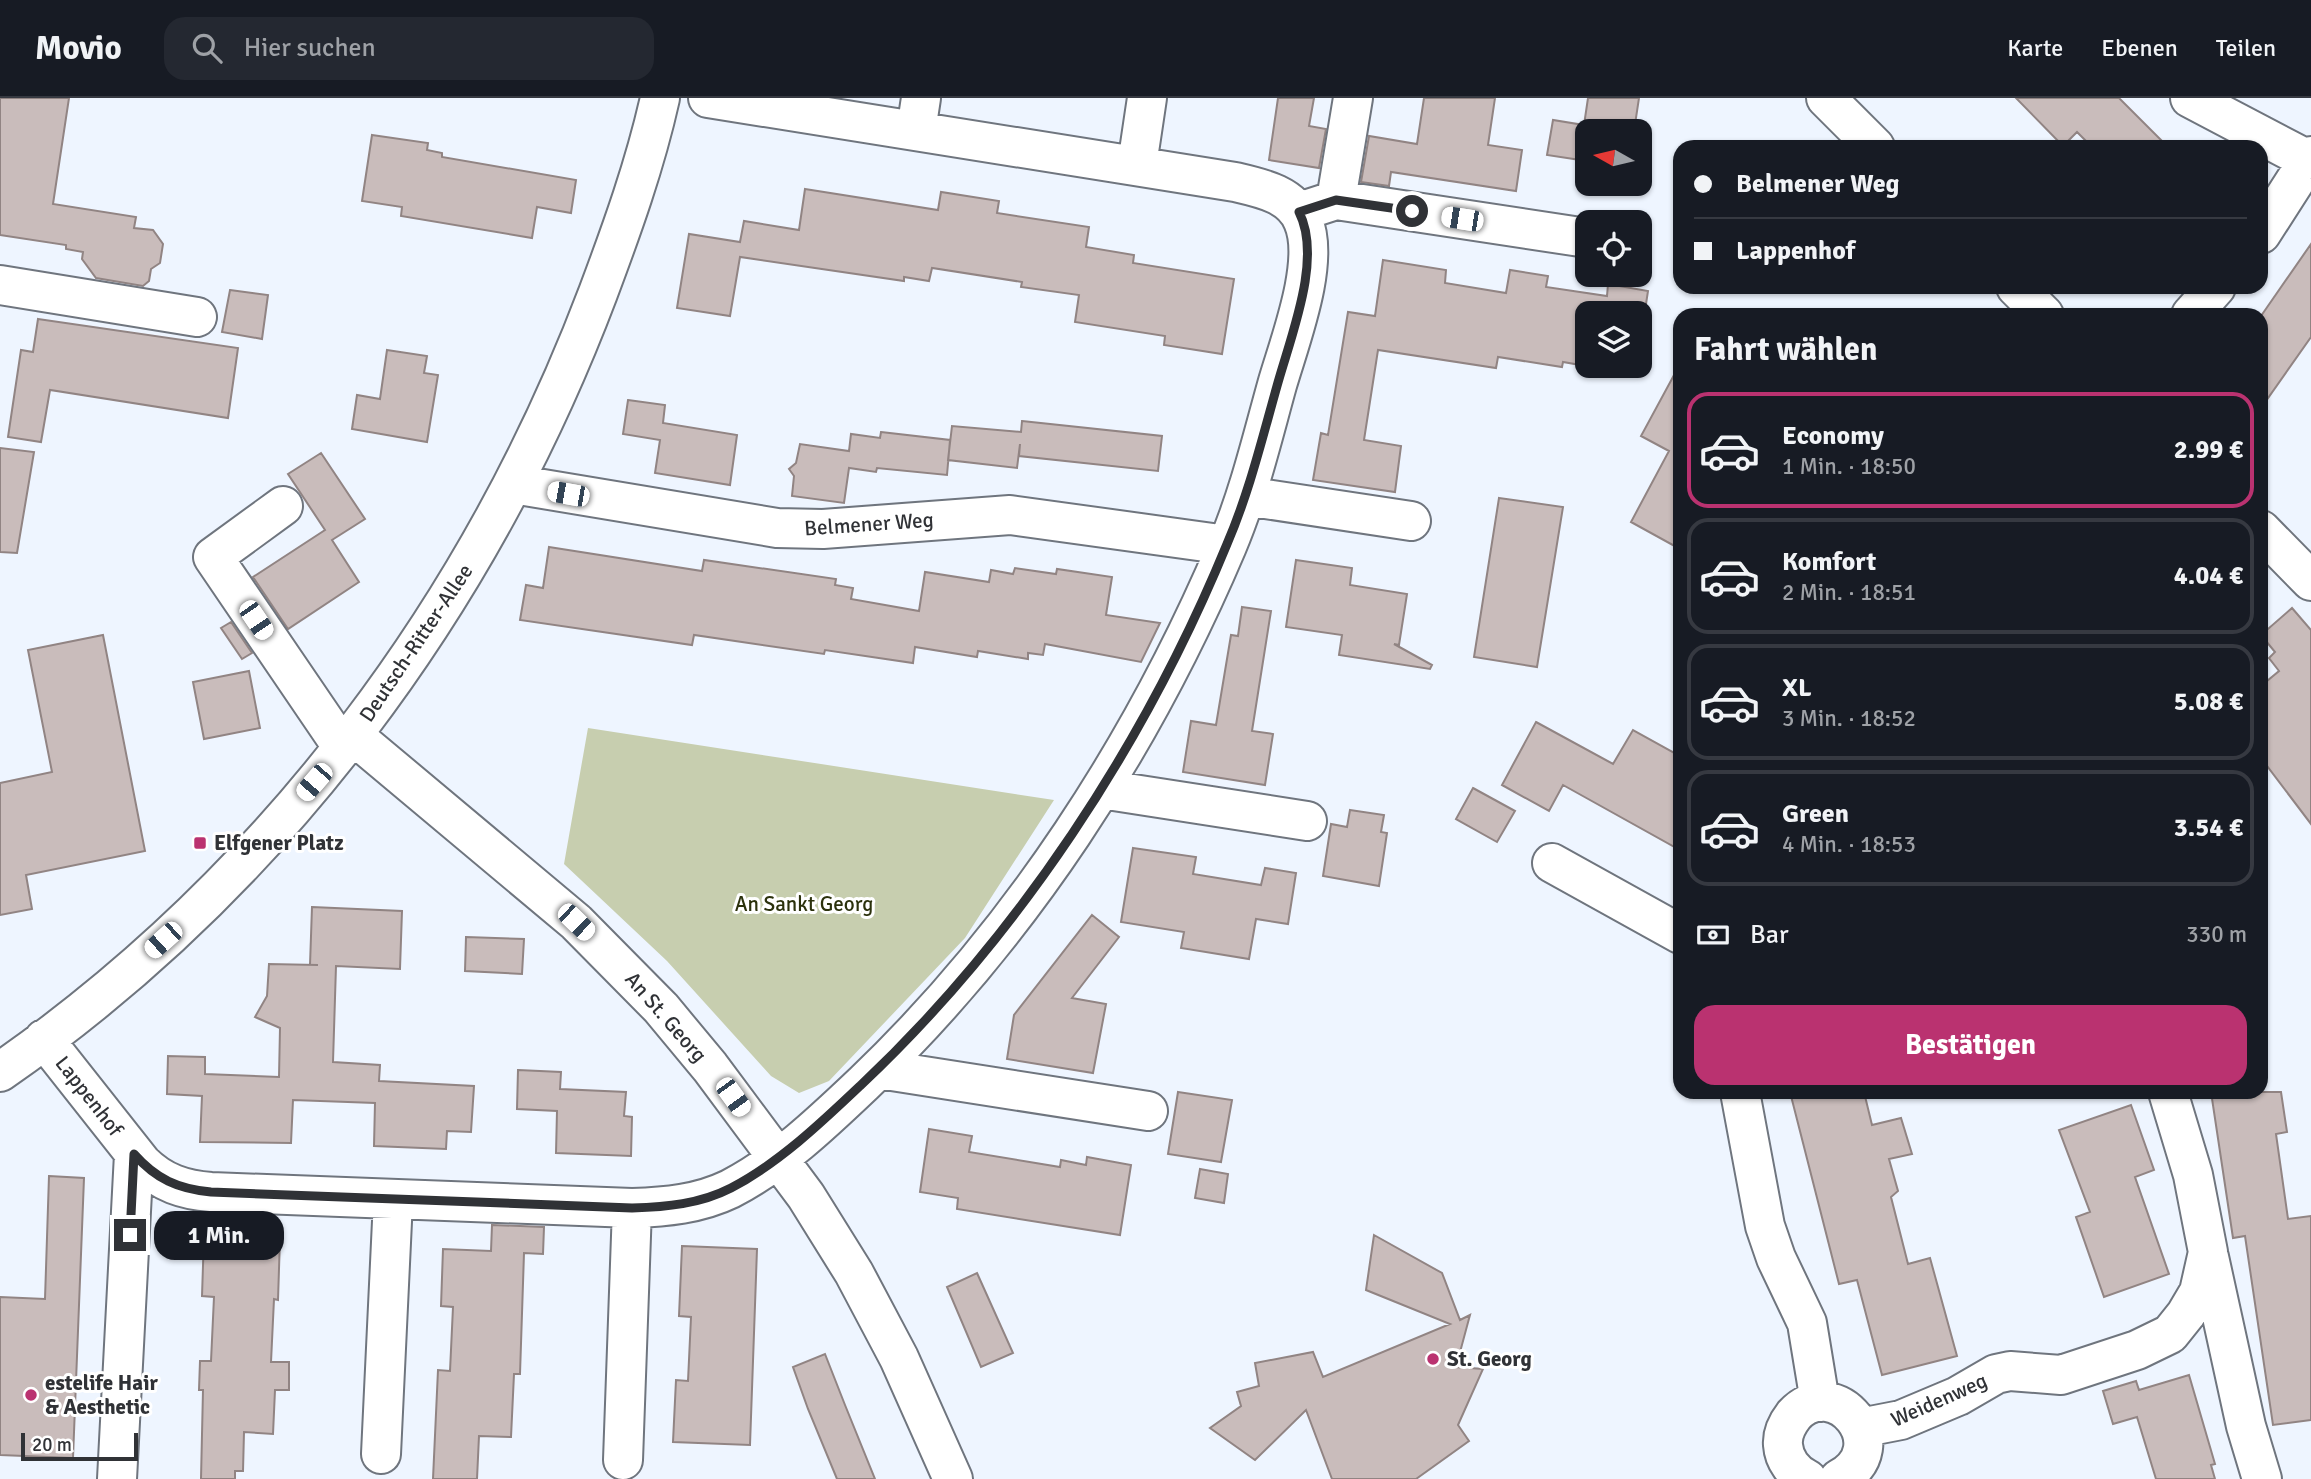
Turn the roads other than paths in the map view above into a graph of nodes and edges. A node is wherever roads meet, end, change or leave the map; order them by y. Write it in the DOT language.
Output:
graph roads {
  1 [pos="660,98"];
  2 [pos="708,98"];
  3 [pos="1147,98"];
  4 [pos="1353,98"];
  5 [pos="1826,98"];
  6 [pos="2190,98"];
  7 [pos="919,114"];
  8 [pos="1868,140"];
  9 [pos="2310,158"];
  10 [pos="1137,165"];
  11 [pos="1336,200"];
  12 [pos="1299,212"];
  13 [pos="2268,223"];
  14 [pos="1575,236"];
  15 [pos="0,285"];
  16 [pos="2023,294"];
  17 [pos="2210,294"];
  18 [pos="2037,308"];
  19 [pos="2197,308"];
  20 [pos="197,317"];
  21 [pos="513,484"];
  22 [pos="1246,496"];
  23 [pos="283,506"];
  24 [pos="1410,521"];
  25 [pos="2268,537"];
  26 [pos="1227,545"];
  27 [pos="2311,582"];
  28 [pos="349,742"];
  29 [pos="1101,789"];
  30 [pos="1307,821"];
  31 [pos="1552,863"];
  32 [pos="1673,930"];
  33 [pos="44,1039"];
  34 [pos="879,1069"];
  35 [pos="0,1072"];
  36 [pos="1741,1099"];
  37 [pos="2170,1099"];
  38 [pos="1148,1111"];
  39 [pos="134,1154"];
  40 [pos="777,1157"];
  41 [pos="393,1200"];
  42 [pos="632,1208"];
  43 [pos="2208,1251"];
  44 [pos="1820,1402"];
  45 [pos="1860,1427"];
  46 [pos="381,1454"];
  47 [pos="623,1460"];
  48 [pos="117,1479"];
  49 [pos="954,1479"];
  50 [pos="1807,1479"];
  51 [pos="1839,1479"];
  52 [pos="2262,1479"];
  1 -- 21 [label="street, Deutsch-Ritter-Allee"];
  2 -- 7 [label="street"];
  3 -- 10 [label="street"];
  4 -- 11 [label="street"];
  5 -- 8 [label="street"];
  6 -- 9 [label="street"];
  7 -- 10 [label="street"];
  9 -- 13 [label="street"];
  10 -- 12 [label="street"];
  11 -- 12 [label="street"];
  11 -- 14 [label="street"];
  12 -- 22 [label="street"];
  15 -- 20 [label="street"];
  16 -- 18 [label="street"];
  17 -- 19 [label="street"];
  21 -- 26 [label="street, Belmener Weg"];
  21 -- 28 [label="street, Deutsch-Ritter-Allee"];
  22 -- 24 [label="street"];
  22 -- 26 [label="street"];
  23 -- 28 [label="street, An St. Georg"];
  25 -- 27 [label="street"];
  26 -- 29 [label="street"];
  28 -- 33 [label="street, Deutsch-Ritter-Allee"];
  28 -- 40 [label="street, An St. Georg"];
  29 -- 30 [label="street"];
  29 -- 34 [label="street"];
  31 -- 32 [label="street"];
  33 -- 35 [label="street, Deutsch-Ritter-Allee"];
  33 -- 39 [label="street, Lappenhof"];
  34 -- 38 [label="street"];
  34 -- 40 [label="street"];
  36 -- 44 [label="street"];
  37 -- 43 [label="street, Weidenweg"];
  39 -- 41 [label="street, Lappenhof"];
  39 -- 48 [label="street, Lappenhof"];
  40 -- 42 [label="street, Lappenhof"];
  40 -- 49 [label="street, An St. Georg"];
  41 -- 42 [label="street, Lappenhof"];
  41 -- 46 [label="street"];
  42 -- 47 [label="street"];
  43 -- 45 [label="street, Weidenweg"];
  43 -- 52 [label="street, Weidenweg"];
  44 -- 45 [label="street"];
  44 -- 50 [label="street"];
  45 -- 51 [label="street"];
}
